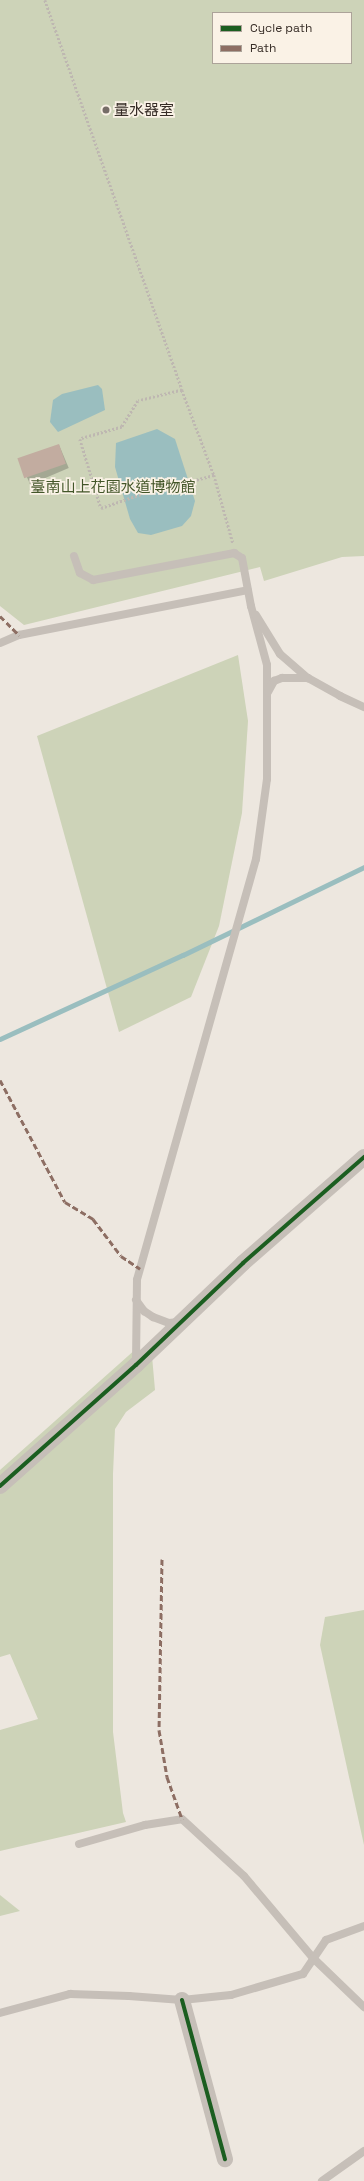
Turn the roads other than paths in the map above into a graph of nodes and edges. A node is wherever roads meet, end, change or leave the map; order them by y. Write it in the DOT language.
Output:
graph roads {
  1 [pos="74,556"];
  2 [pos="248,590"];
  3 [pos="251,606"];
  4 [pos="0,643"];
  5 [pos="308,678"];
  6 [pos="267,693"];
  7 [pos="364,707"];
  8 [pos="364,1157"];
  9 [pos="136,1300"];
  10 [pos="182,1322"];
  11 [pos="136,1365"];
  12 [pos="0,1486"];
  13 [pos="79,1844"];
  14 [pos="364,1926"];
  15 [pos="313,1958"];
  16 [pos="182,2000"];
  17 [pos="364,2007"];
  18 [pos="0,2014"];
  19 [pos="364,2151"];
  20 [pos="226,2159"];
  21 [pos="322,2181"];
  1 -- 2 [label="lane"];
  2 -- 3 [label="lane"];
  2 -- 4 [label="lane"];
  3 -- 5 [label="lane"];
  3 -- 6 [label="lane"];
  5 -- 6 [label="lane"];
  5 -- 7 [label="lane"];
  6 -- 9 [label="lane"];
  8 -- 10 [label="street"];
  9 -- 10 [label="lane"];
  9 -- 11 [label="lane"];
  10 -- 11 [label="street"];
  11 -- 12 [label="street"];
  13 -- 15 [label="lane"];
  14 -- 15 [label="lane"];
  15 -- 16 [label="lane"];
  15 -- 17 [label="lane"];
  16 -- 18 [label="lane"];
  16 -- 20 [label="street"];
  19 -- 21 [label="lane"];
}
